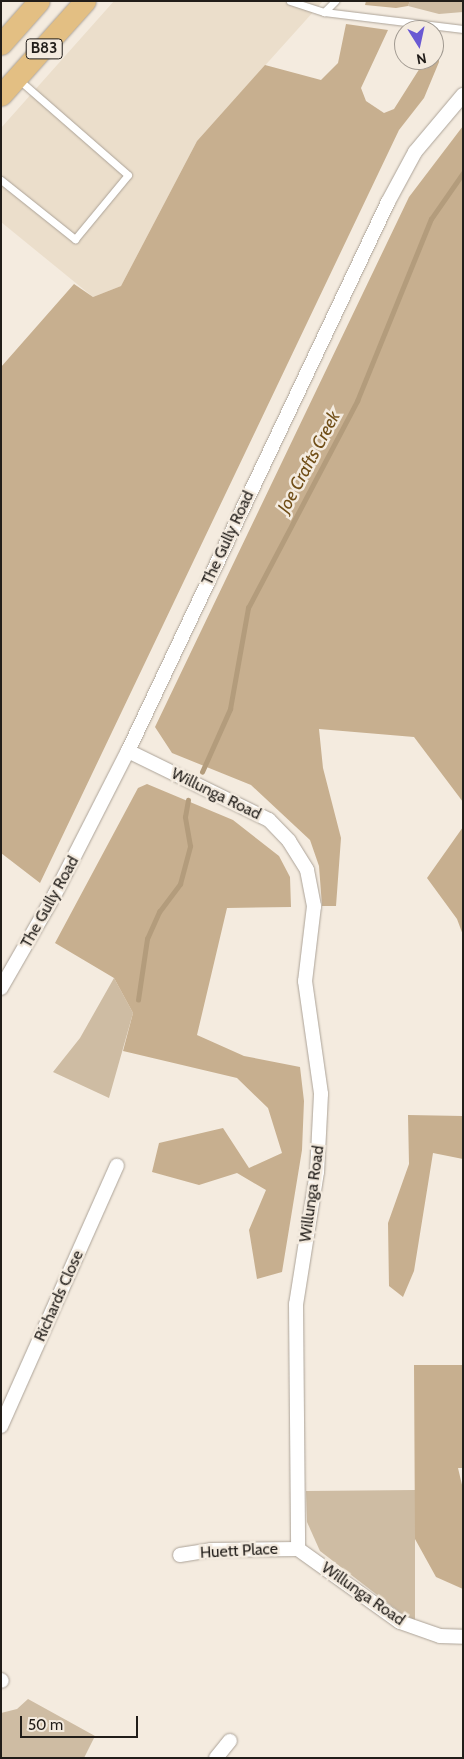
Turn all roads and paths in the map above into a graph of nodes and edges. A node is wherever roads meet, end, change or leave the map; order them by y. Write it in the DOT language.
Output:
graph roads {
  1 [pos="39,1"];
  2 [pos="85,1"];
  3 [pos="290,1"];
  4 [pos="335,1"];
  5 [pos="324,12"];
  6 [pos="463,29"];
  7 [pos="1,44"];
  8 [pos="17,78"];
  9 [pos="1,95"];
  10 [pos="463,95"];
  11 [pos="1,180"];
  12 [pos="128,751"];
  13 [pos="1,988"];
  14 [pos="118,1166"];
  15 [pos="1,1426"];
  16 [pos="298,1549"];
  17 [pos="180,1555"];
  18 [pos="463,1637"];
  19 [pos="230,1741"];
  20 [pos="216,1758"];
  1 -- 7 [label="main road, B83"];
  2 -- 8 [label="main road, B83"];
  3 -- 5 [label="lane"];
  4 -- 5 [label="lane"];
  5 -- 6 [label="lane"];
  8 -- 9 [label="main road, B83"];
  8 -- 11 [label="lane"];
  10 -- 12 [label="street, The Gully Road"];
  12 -- 13 [label="street, The Gully Road"];
  12 -- 16 [label="street, Willunga Road"];
  14 -- 15 [label="street, Richards Close"];
  16 -- 17 [label="street, Huett Place"];
  16 -- 18 [label="street, Willunga Road"];
  19 -- 20 [label="street"];
}
